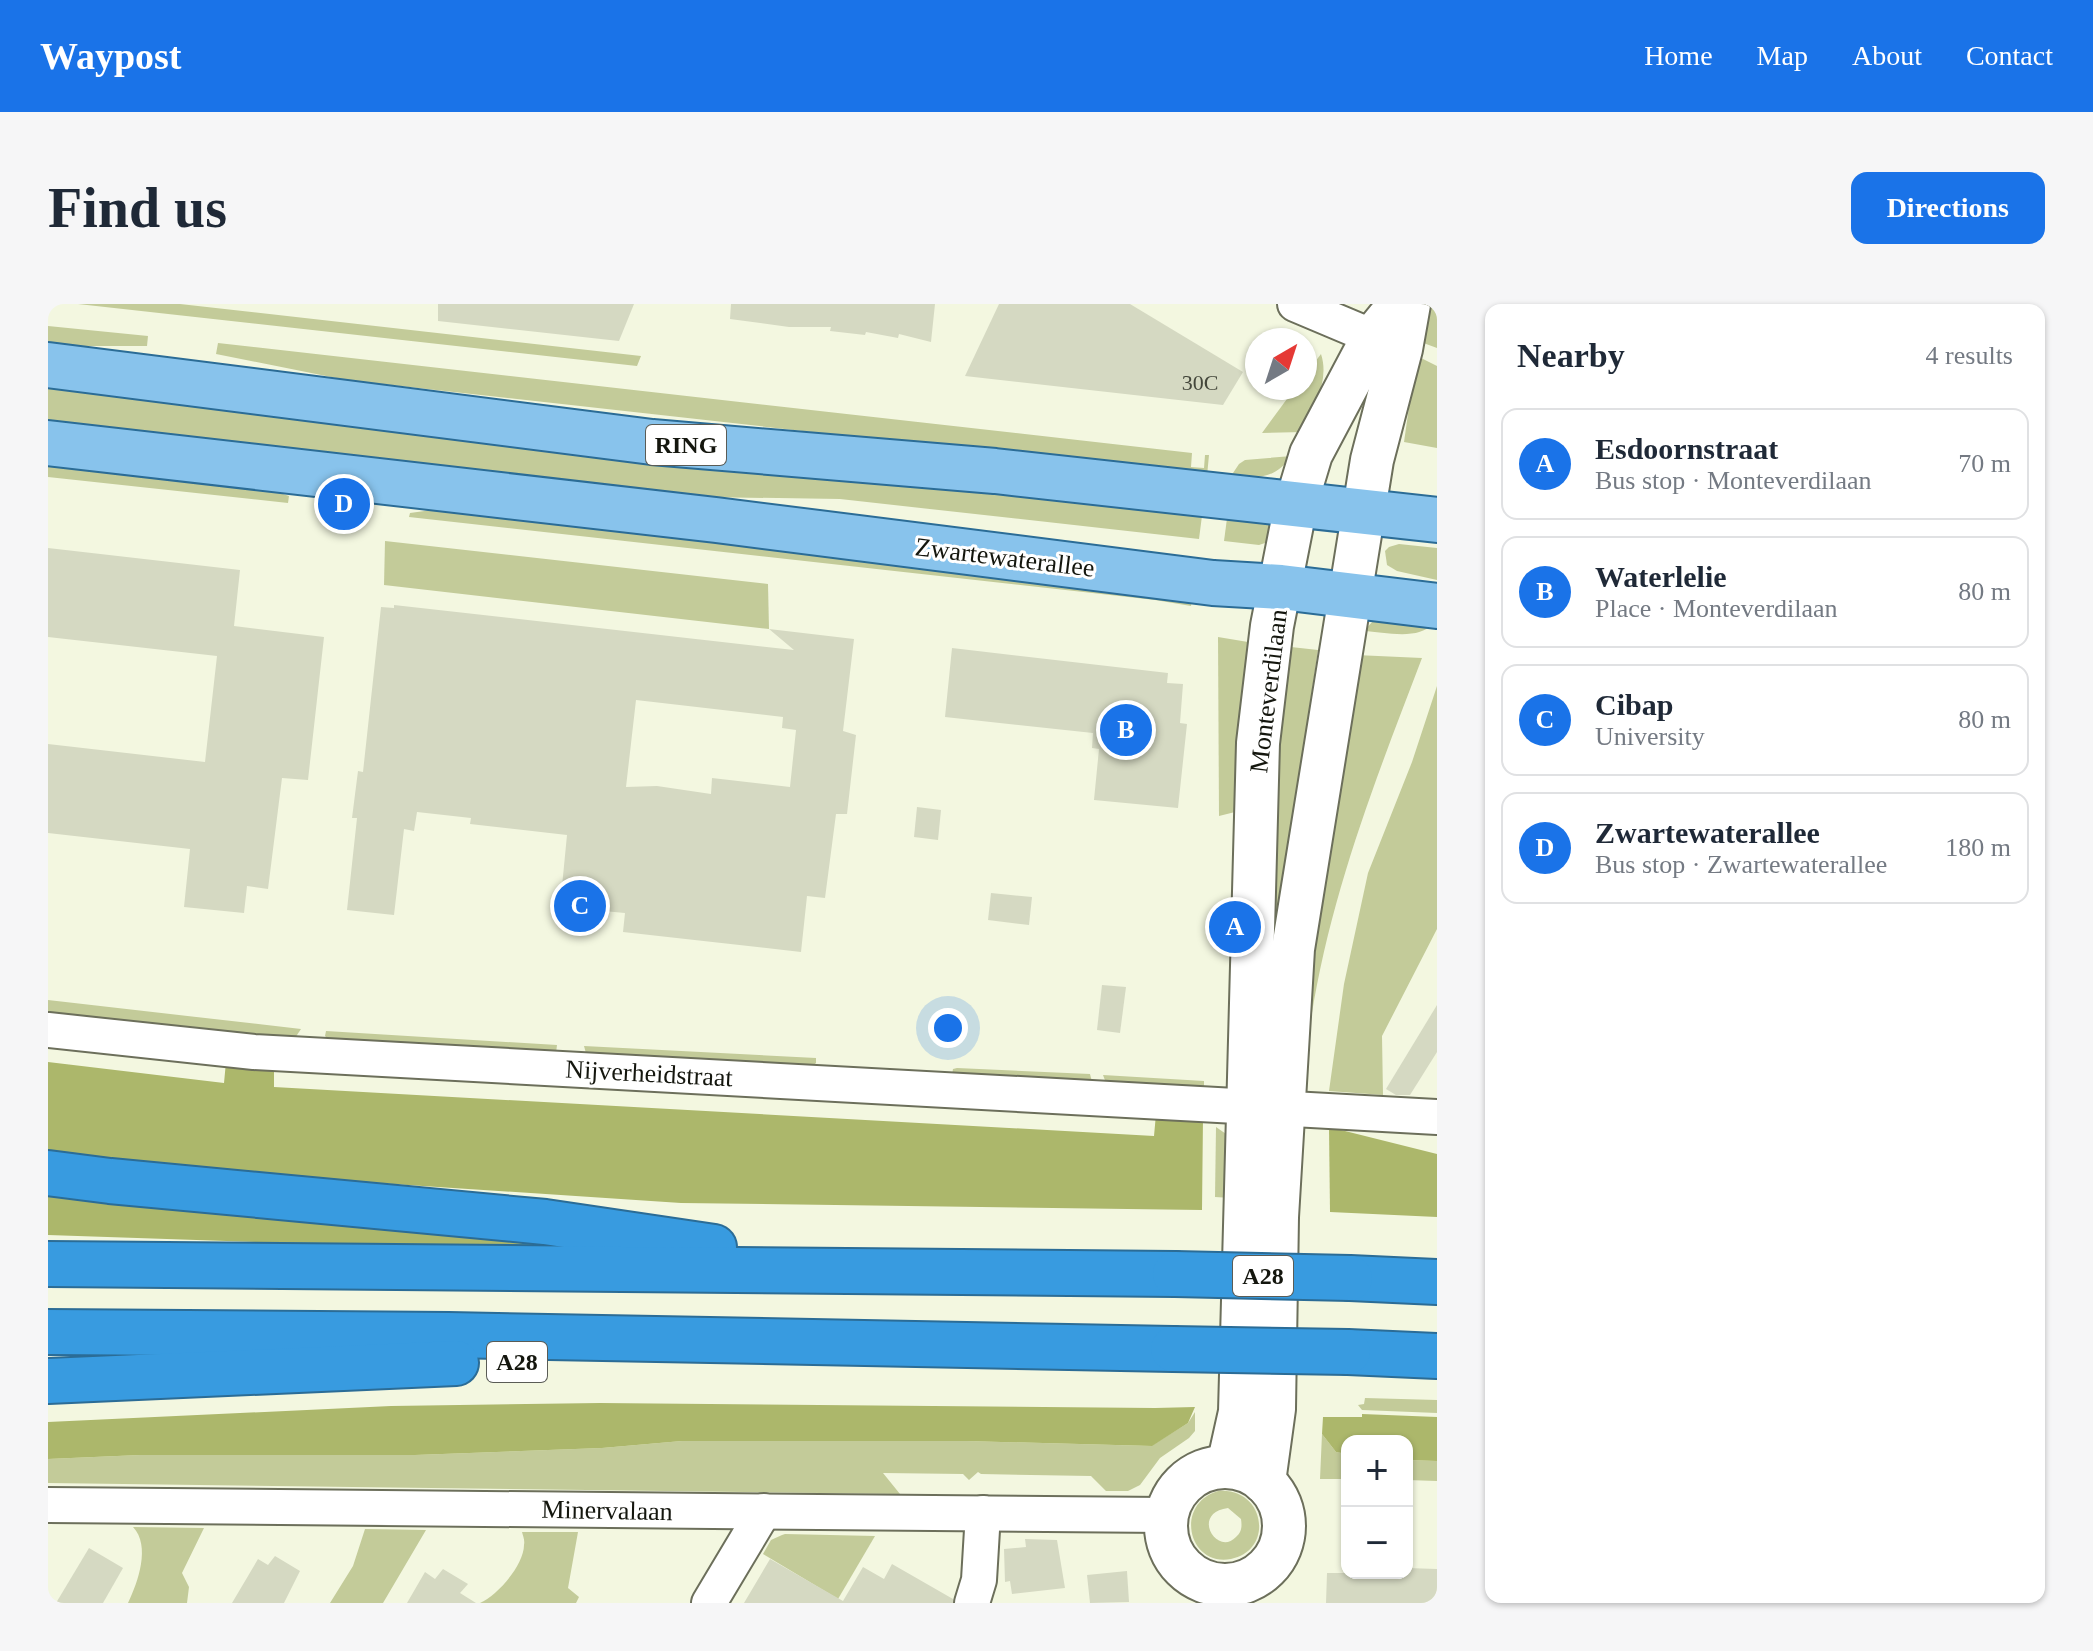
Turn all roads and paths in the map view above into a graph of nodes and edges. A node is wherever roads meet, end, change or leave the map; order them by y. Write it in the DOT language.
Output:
graph roads {
  1 [pos="1295,304"];
  2 [pos="1400,304"];
  3 [pos="1409,304"];
  4 [pos="1387,343"];
  5 [pos="48,365"];
  6 [pos="48,443"];
  7 [pos="1296,504"];
  8 [pos="1365,513"];
  9 [pos="1437,520"];
  10 [pos="1281,587"];
  11 [pos="1350,597"];
  12 [pos="1437,606"];
  13 [pos="48,1030"];
  14 [pos="1266,1108"];
  15 [pos="1437,1117"];
  16 [pos="48,1173"];
  17 [pos="48,1264"];
  18 [pos="886,1273"];
  19 [pos="1437,1282"];
  20 [pos="48,1332"];
  21 [pos="985,1347"];
  22 [pos="1437,1356"];
  23 [pos="48,1381"];
  24 [pos="1246,1474"];
  25 [pos="48,1505"];
  26 [pos="764,1511"];
  27 [pos="983,1513"];
  28 [pos="1166,1515"];
  29 [pos="1219,1594"];
  30 [pos="709,1603"];
  31 [pos="972,1603"];
  1 -- 4 [label="street"];
  2 -- 4 [label="street, Monteverdilaan"];
  3 -- 4 [label="street, Monteverdilaan"];
  4 -- 7 [label="street, Monteverdilaan"];
  4 -- 8 [label="street, Monteverdilaan"];
  5 -- 7 [label="main road, RING"];
  6 -- 10 [label="main road, Zwartewaterallee"];
  7 -- 8 [label="main road, RING"];
  7 -- 10 [label="street, Monteverdilaan"];
  8 -- 9 [label="main road, RING"];
  8 -- 11 [label="street, Monteverdilaan"];
  10 -- 11 [label="main road, Zwartewaterallee"];
  10 -- 14 [label="street, Monteverdilaan"];
  11 -- 12 [label="main road, Zwartewaterallee"];
  11 -- 14 [label="street, Monteverdilaan"];
  13 -- 14 [label="street, Nijverheidstraat"];
  14 -- 15 [label="street"];
  14 -- 24 [label="street, Monteverdilaan"];
  16 -- 18 [label="highway, A28"];
  17 -- 18 [label="highway, A28"];
  18 -- 19 [label="highway, A28, bridge"];
  20 -- 21 [label="highway, A28"];
  21 -- 22 [label="highway, A28, bridge"];
  21 -- 23 [label="highway, A28"];
  24 -- 28 [label="street"];
  24 -- 29 [label="street"];
  25 -- 26 [label="street, Minervalaan"];
  26 -- 27 [label="street, Minervalaan"];
  26 -- 30 [label="street"];
  27 -- 28 [label="street, Minervalaan"];
  27 -- 31 [label="street"];
  28 -- 29 [label="street"];
}
